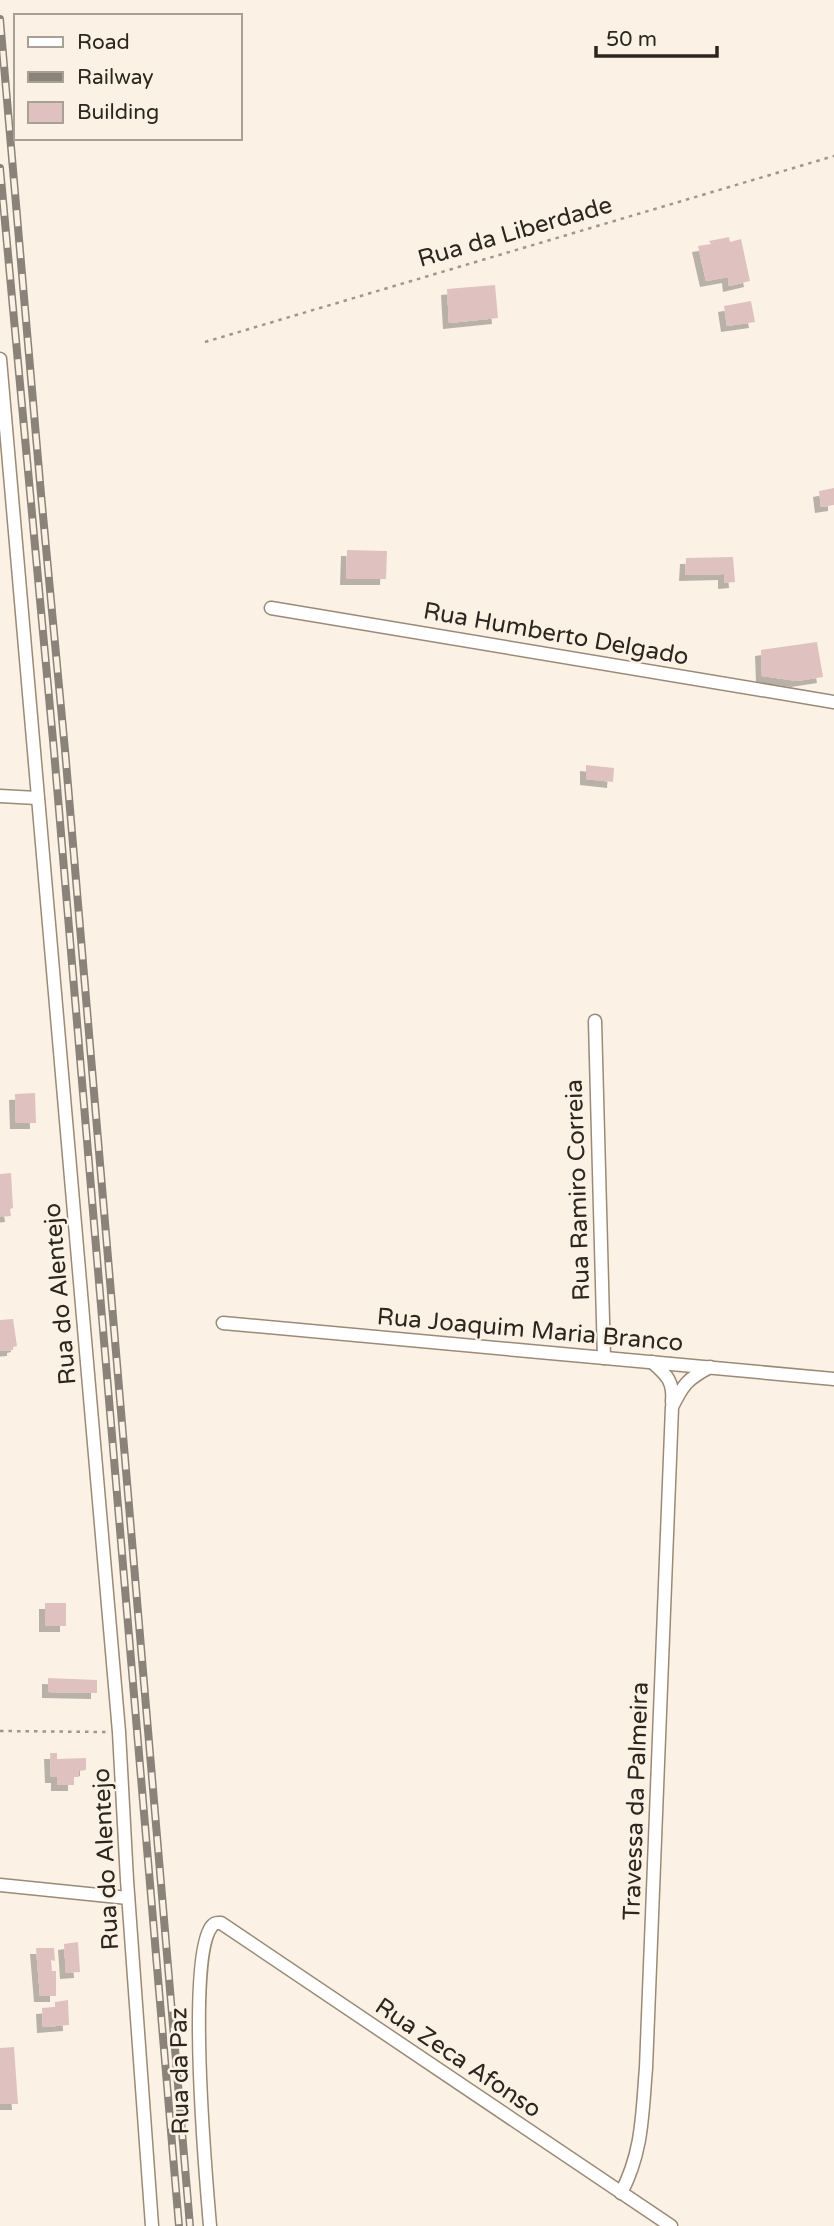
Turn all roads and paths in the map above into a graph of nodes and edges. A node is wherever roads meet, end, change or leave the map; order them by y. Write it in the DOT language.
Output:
graph roads {
  1 [pos="834,156"];
  2 [pos="205,342"];
  3 [pos="0,359"];
  4 [pos="271,608"];
  5 [pos="834,702"];
  6 [pos="0,796"];
  7 [pos="37,798"];
  8 [pos="595,1021"];
  9 [pos="222,1323"];
  10 [pos="604,1358"];
  11 [pos="651,1362"];
  12 [pos="710,1367"];
  13 [pos="834,1378"];
  14 [pos="672,1407"];
  15 [pos="0,1731"];
  16 [pos="119,1732"];
  17 [pos="0,1885"];
  18 [pos="128,1898"];
  19 [pos="221,1923"];
  20 [pos="621,2193"];
  21 [pos="152,2226"];
  22 [pos="210,2226"];
  23 [pos="671,2226"];
  1 -- 2 [label="path, Rua da Liberdade"];
  3 -- 7 [label="street, Rua do Alentejo"];
  4 -- 5 [label="street, Rua Humberto Delgado"];
  6 -- 7 [label="street"];
  7 -- 16 [label="street, Rua do Alentejo"];
  8 -- 10 [label="street, Rua Ramiro Correia"];
  9 -- 10 [label="street, Rua Joaquim Maria Branco"];
  10 -- 11 [label="street, Rua Joaquim Maria Branco"];
  11 -- 12 [label="street, Rua Joaquim Maria Branco"];
  11 -- 14 [label="street, Travessa da Palmeira"];
  12 -- 13 [label="street, Rua Joaquim Maria Branco"];
  12 -- 14 [label="street, Travessa da Palmeira"];
  14 -- 20 [label="street, Travessa da Palmeira"];
  15 -- 16 [label="path"];
  16 -- 18 [label="street, Rua do Alentejo"];
  17 -- 18 [label="street"];
  18 -- 21 [label="street, Rua do Alentejo"];
  19 -- 20 [label="street, Rua Zeca Afonso"];
  19 -- 22 [label="street, Rua da Paz"];
  20 -- 23 [label="street, Rua Zeca Afonso"];
}
